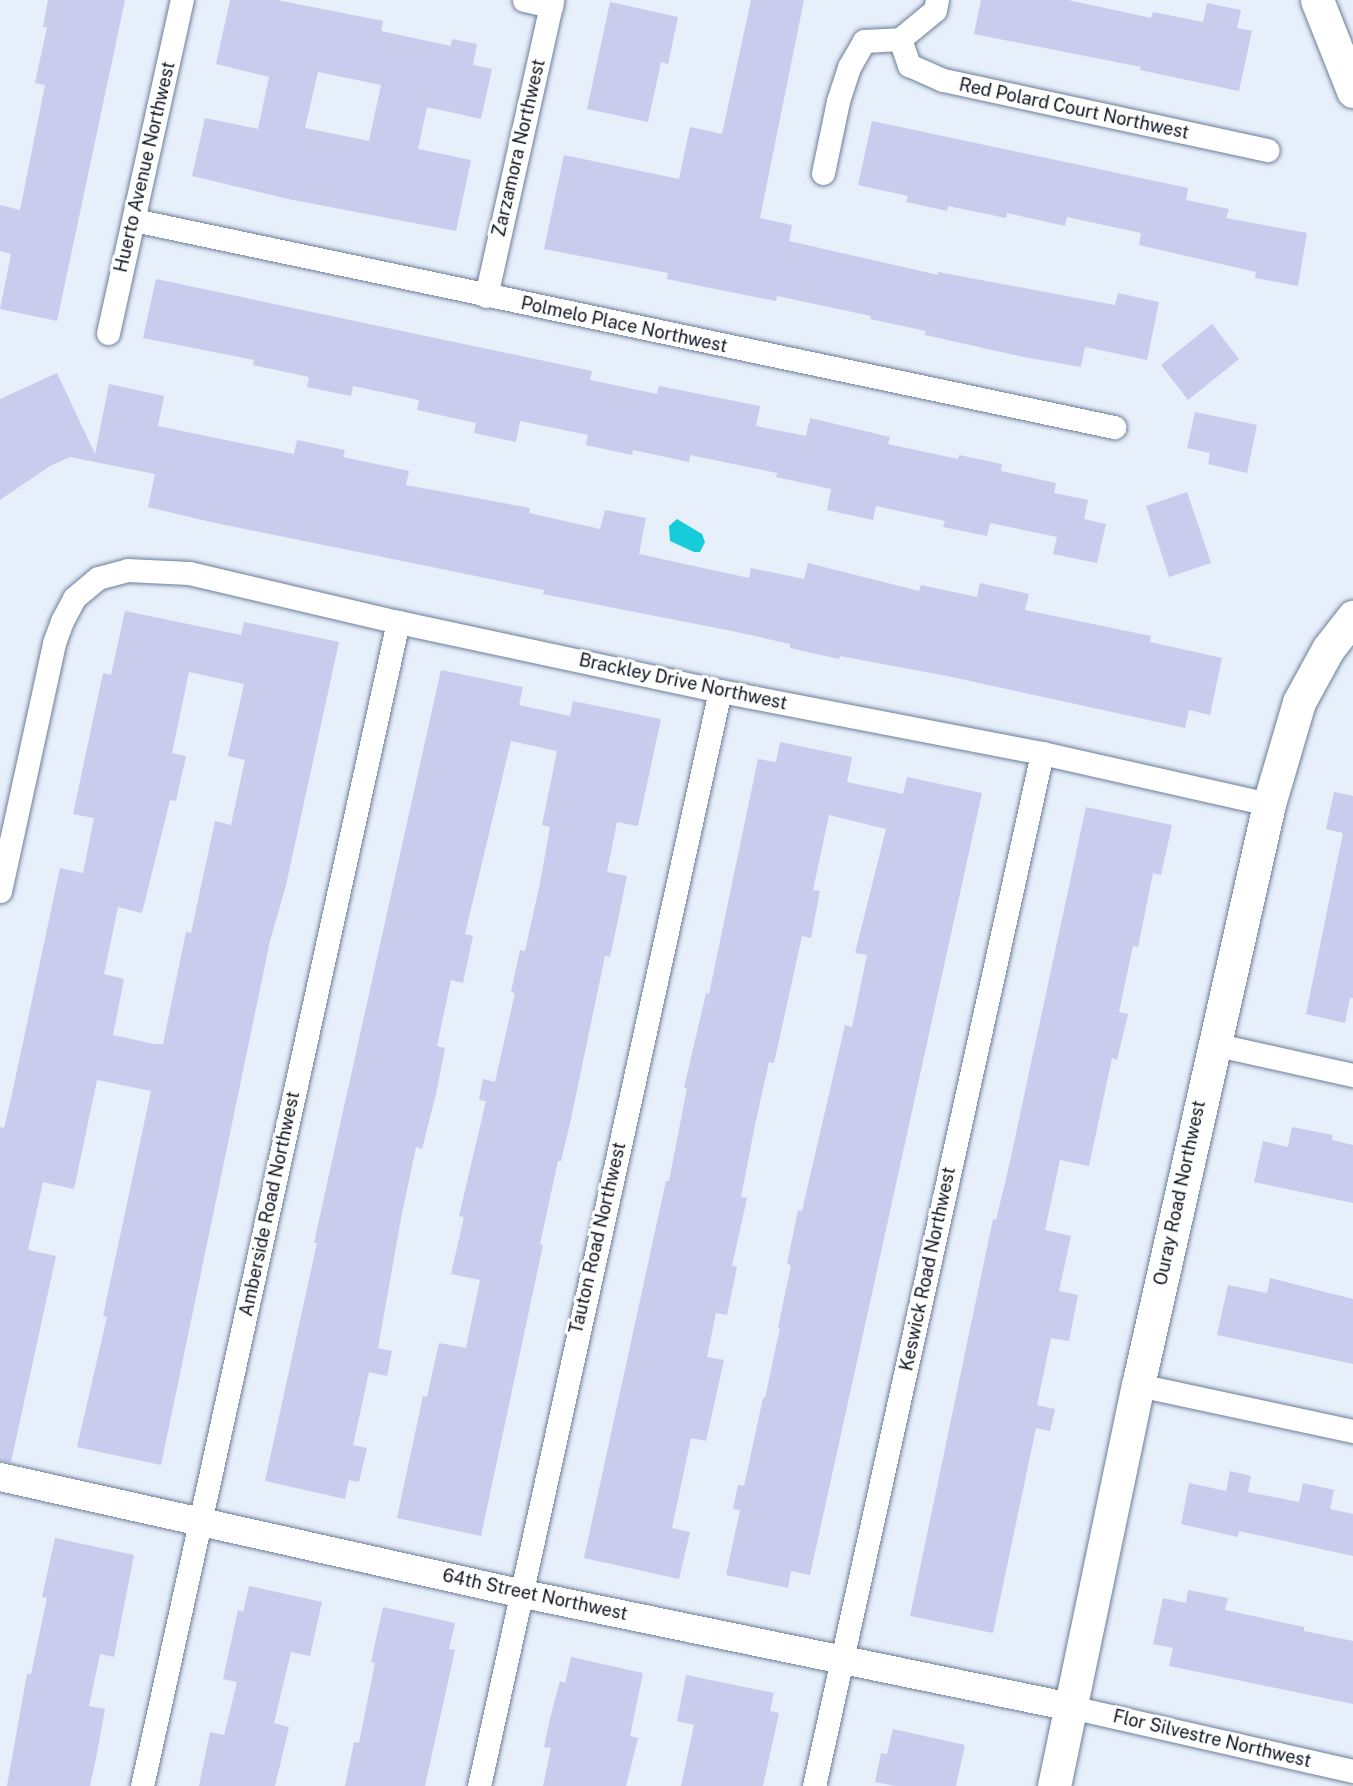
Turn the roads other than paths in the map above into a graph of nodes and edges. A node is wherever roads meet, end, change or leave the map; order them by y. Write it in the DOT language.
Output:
graph roads {
  1 [pos="182,0"];
  2 [pos="524,0"];
  3 [pos="937,0"];
  4 [pos="1317,0"];
  5 [pos="551,3"];
  6 [pos="901,39"];
  7 [pos="1353,91"];
  8 [pos="1269,150"];
  9 [pos="823,173"];
  10 [pos="134,220"];
  11 [pos="486,296"];
  12 [pos="108,333"];
  13 [pos="1114,427"];
  14 [pos="1353,617"];
  15 [pos="398,622"];
  16 [pos="720,691"];
  17 [pos="1042,753"];
  18 [pos="1269,804"];
  19 [pos="0,891"];
  20 [pos="1213,1044"];
  21 [pos="1353,1075"];
  22 [pos="1138,1385"];
  23 [pos="1353,1431"];
  24 [pos="0,1477"];
  25 [pos="200,1520"];
  26 [pos="519,1593"];
  27 [pos="841,1660"];
  28 [pos="1070,1707"];
  29 [pos="1353,1771"];
  30 [pos="142,1786"];
  31 [pos="479,1786"];
  32 [pos="814,1786"];
  33 [pos="1054,1786"];
  1 -- 10 [label="street, Huerto Avenue Northwest"];
  2 -- 5 [label="street"];
  3 -- 6 [label="street"];
  4 -- 7 [label="main road"];
  5 -- 11 [label="street, Zarzamora Northwest"];
  6 -- 8 [label="street, Red Polard Court Northwest"];
  6 -- 9 [label="street"];
  10 -- 11 [label="street, Polmelo Place Northwest"];
  10 -- 12 [label="street, Huerto Avenue Northwest"];
  11 -- 13 [label="street, Polmelo Place Northwest"];
  14 -- 18 [label="main road, Ouray Road Northwest"];
  15 -- 16 [label="street, Brackley Drive Northwest"];
  15 -- 19 [label="street, Brackley Drive Northwest"];
  15 -- 25 [label="street, Amberside Road Northwest"];
  16 -- 17 [label="street, Brackley Drive Northwest"];
  16 -- 26 [label="street, Tauton Road Northwest"];
  17 -- 18 [label="street, Brackley Drive Northwest"];
  17 -- 27 [label="street, Keswick Road Northwest"];
  18 -- 20 [label="main road, Ouray Road Northwest"];
  20 -- 21 [label="street"];
  20 -- 22 [label="main road, Ouray Road Northwest"];
  22 -- 23 [label="street"];
  22 -- 28 [label="main road, Ouray Road Northwest"];
  24 -- 25 [label="street, 64th Street Northwest"];
  25 -- 26 [label="street, 64th Street Northwest"];
  25 -- 30 [label="street, Amberside Road Northwest"];
  26 -- 27 [label="street, 64th Street Northwest"];
  26 -- 31 [label="street, Tauton Road Northwest"];
  27 -- 28 [label="street, 64th Street Northwest"];
  27 -- 32 [label="street, Keswick Road Northwest"];
  28 -- 29 [label="street, Flor Silvestre Northwest"];
  28 -- 33 [label="main road, Ouray Road Northwest"];
}
